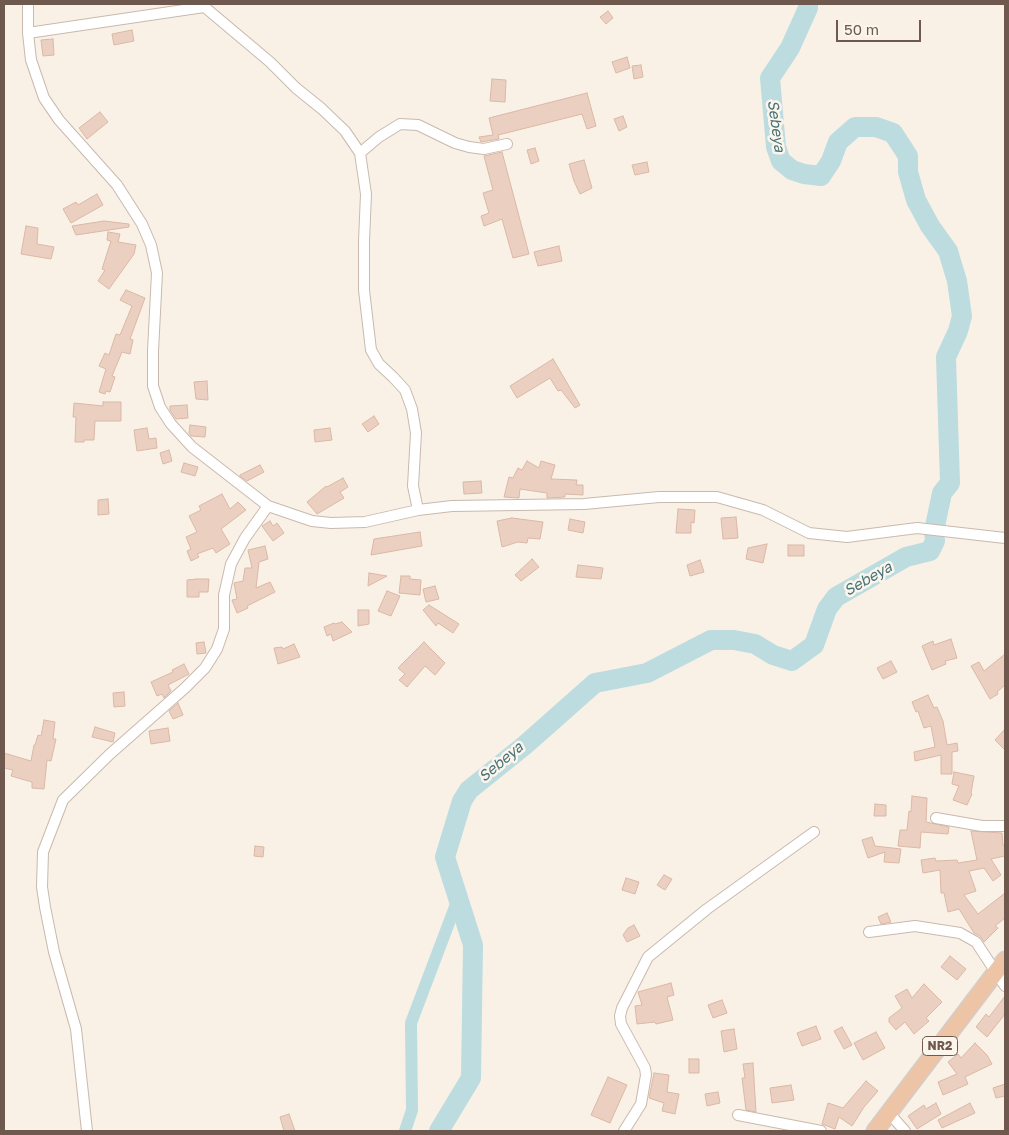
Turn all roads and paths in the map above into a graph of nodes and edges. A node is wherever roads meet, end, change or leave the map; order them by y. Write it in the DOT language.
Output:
graph roads {
  1 [pos="28,4"];
  2 [pos="203,5"];
  3 [pos="28,33"];
  4 [pos="506,144"];
  5 [pos="360,153"];
  6 [pos="268,506"];
  7 [pos="418,510"];
  8 [pos="1005,538"];
  9 [pos="936,818"];
  10 [pos="1005,826"];
  11 [pos="814,832"];
  12 [pos="869,932"];
  13 [pos="1001,966"];
  14 [pos="1005,986"];
  15 [pos="889,1113"];
  16 [pos="738,1115"];
  17 [pos="87,1131"];
  18 [pos="624,1131"];
  19 [pos="821,1131"];
  20 [pos="875,1131"];
  21 [pos="905,1131"];
  1 -- 3 [label="street"];
  2 -- 3 [label="street"];
  2 -- 5 [label="street"];
  3 -- 6 [label="street"];
  4 -- 5 [label="street"];
  5 -- 7 [label="street"];
  6 -- 7 [label="street"];
  6 -- 17 [label="street"];
  7 -- 8 [label="street"];
  9 -- 10 [label="street"];
  11 -- 18 [label="street"];
  12 -- 13 [label="street"];
  13 -- 14 [label="street"];
  13 -- 15 [label="highway, NR2"];
  15 -- 20 [label="highway, NR2"];
  15 -- 21 [label="street"];
  16 -- 19 [label="street"];
}
